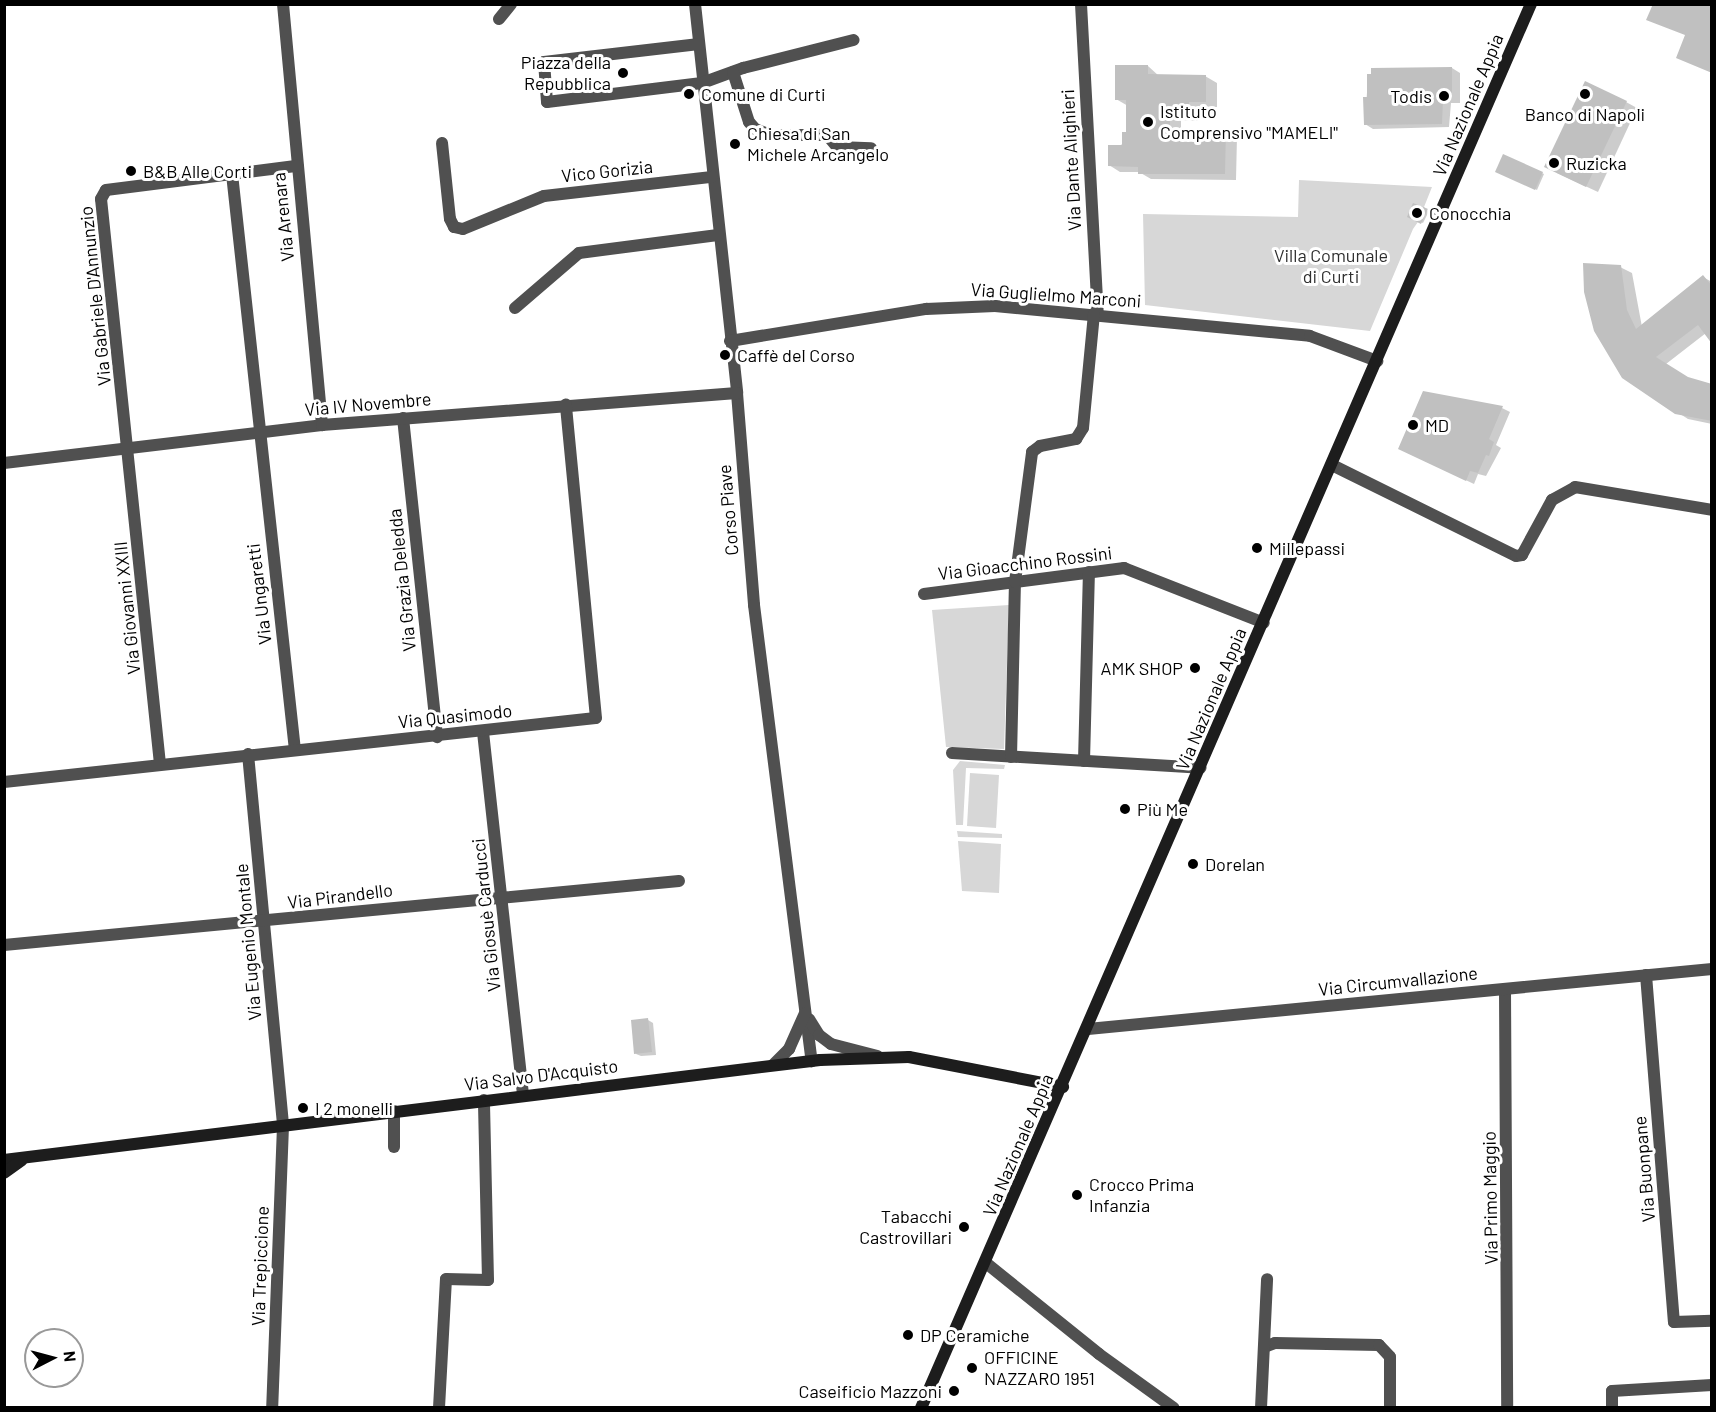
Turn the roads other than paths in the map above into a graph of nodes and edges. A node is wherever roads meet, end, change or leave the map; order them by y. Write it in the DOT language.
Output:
graph roads {
  1 [pos="283,4"];
  2 [pos="511,4"];
  3 [pos="694,4"];
  4 [pos="1081,4"];
  5 [pos="1531,4"];
  6 [pos="499,19"];
  7 [pos="854,40"];
  8 [pos="699,44"];
  9 [pos="733,72"];
  10 [pos="702,83"];
  11 [pos="442,143"];
  12 [pos="871,148"];
  13 [pos="297,166"];
  14 [pos="232,174"];
  15 [pos="712,177"];
  16 [pos="717,235"];
  17 [pos="515,308"];
  18 [pos="1096,314"];
  19 [pos="730,341"];
  20 [pos="1377,361"];
  21 [pos="737,393"];
  22 [pos="566,404"];
  23 [pos="403,418"];
  24 [pos="322,425"];
  25 [pos="258,433"];
  26 [pos="129,448"];
  27 [pos="4,464"];
  28 [pos="1332,465"];
  29 [pos="1712,510"];
  30 [pos="1089,572"];
  31 [pos="1015,582"];
  32 [pos="924,594"];
  33 [pos="1264,623"];
  34 [pos="483,732"];
  35 [pos="437,737"];
  36 [pos="295,750"];
  37 [pos="952,753"];
  38 [pos="248,754"];
  39 [pos="1011,757"];
  40 [pos="1084,761"];
  41 [pos="160,764"];
  42 [pos="1201,768"];
  43 [pos="4,782"];
  44 [pos="679,881"];
  45 [pos="503,895"];
  46 [pos="264,923"];
  47 [pos="4,945"];
  48 [pos="1712,969"];
  49 [pos="1646,975"];
  50 [pos="1505,989"];
  51 [pos="806,1012"];
  52 [pos="1088,1029"];
  53 [pos="887,1058"];
  54 [pos="812,1061"];
  55 [pos="773,1065"];
  56 [pos="1063,1087"];
  57 [pos="523,1095"];
  58 [pos="484,1100"];
  59 [pos="394,1111"];
  60 [pos="283,1126"];
  61 [pos="394,1147"];
  62 [pos="4,1160"];
  63 [pos="22,1160"];
  64 [pos="4,1173"];
  65 [pos="986,1263"];
  66 [pos="1267,1279"];
  67 [pos="1712,1321"];
  68 [pos="1264,1347"];
  69 [pos="1712,1385"];
  70 [pos="272,1407"];
  71 [pos="439,1407"];
  72 [pos="921,1407"];
  73 [pos="1174,1407"];
  74 [pos="1261,1407"];
  75 [pos="1390,1407"];
  76 [pos="1507,1407"];
  77 [pos="1612,1407"];
  1 -- 13 [label="street, Via Arenara"];
  2 -- 6 [label="street"];
  3 -- 8 [label="street, Corso Piave"];
  4 -- 18 [label="street, Via Dante Alighieri"];
  5 -- 20 [label="main road, Via Nazionale Appia"];
  7 -- 9 [label="street"];
  8 -- 10 [label="street, Corso Piave"];
  8 -- 10 [label="street"];
  9 -- 10 [label="street"];
  9 -- 12 [label="street"];
  10 -- 15 [label="street, Corso Piave"];
  11 -- 15 [label="street, Vico Gorizia"];
  13 -- 14 [label="street, Via Gabriele D'Annunzio"];
  13 -- 24 [label="street, Via Arenara"];
  14 -- 25 [label="street, Via Ungaretti"];
  14 -- 26 [label="street, Via Gabriele D'Annunzio"];
  15 -- 16 [label="street, Corso Piave"];
  16 -- 17 [label="street"];
  16 -- 19 [label="street, Corso Piave"];
  18 -- 19 [label="street, Via Guglielmo Marconi"];
  18 -- 20 [label="street, Via Guglielmo Marconi"];
  18 -- 31 [label="street, Via Dante Alighieri"];
  19 -- 21 [label="street, Corso Piave"];
  20 -- 28 [label="main road, Via Nazionale Appia"];
  21 -- 22 [label="street, Via IV Novembre"];
  21 -- 51 [label="street, Corso Piave"];
  22 -- 23 [label="street, Via IV Novembre"];
  22 -- 34 [label="street, Via Quasimodo"];
  23 -- 24 [label="street, Via IV Novembre"];
  23 -- 35 [label="street, Via Grazia Deledda"];
  24 -- 25 [label="street, Via IV Novembre"];
  25 -- 26 [label="street, Via IV Novembre"];
  25 -- 36 [label="street, Via Ungaretti"];
  26 -- 27 [label="street, Via IV Novembre"];
  26 -- 41 [label="street, Via Giovanni XXIII"];
  28 -- 29 [label="street"];
  28 -- 33 [label="main road, Via Nazionale Appia"];
  30 -- 31 [label="street, Via Gioacchino Rossini"];
  30 -- 33 [label="street, Via Gioacchino Rossini"];
  30 -- 40 [label="street"];
  31 -- 32 [label="street, Via Gioacchino Rossini"];
  31 -- 39 [label="street"];
  33 -- 42 [label="main road, Via Nazionale Appia"];
  34 -- 35 [label="street, Via Quasimodo"];
  34 -- 45 [label="street, Via Giosuè Carducci"];
  35 -- 36 [label="street, Via Quasimodo"];
  36 -- 38 [label="street, Via Quasimodo"];
  37 -- 39 [label="street"];
  38 -- 41 [label="street, Via Quasimodo"];
  38 -- 46 [label="street, Via Eugenio Montale"];
  39 -- 40 [label="street"];
  40 -- 42 [label="street"];
  41 -- 43 [label="street, Via Quasimodo"];
  42 -- 52 [label="main road, Via Nazionale Appia"];
  44 -- 45 [label="street, Via Pirandello"];
  45 -- 46 [label="street, Via Pirandello"];
  45 -- 57 [label="street, Via Giosuè Carducci"];
  46 -- 47 [label="street, Via Pirandello"];
  46 -- 60 [label="street, Via Eugenio Montale"];
  48 -- 49 [label="street, Via Circumvallazione"];
  49 -- 50 [label="street, Via Circumvallazione"];
  49 -- 67 [label="street, Via Buonpane"];
  50 -- 52 [label="street, Via Circumvallazione"];
  50 -- 76 [label="street, Via Primo Maggio"];
  51 -- 53 [label="street, Corso Piave"];
  51 -- 54 [label="street, Corso Piave"];
  51 -- 55 [label="street"];
  52 -- 56 [label="main road, Via Nazionale Appia"];
  53 -- 54 [label="main road, Via Salvo D'Acquisto"];
  53 -- 56 [label="main road, Via Salvo D'Acquisto"];
  54 -- 55 [label="main road, Via Salvo D'Acquisto"];
  55 -- 57 [label="main road, Via Salvo D'Acquisto"];
  56 -- 65 [label="main road, Via Nazionale Appia"];
  57 -- 58 [label="main road, Via Salvo D'Acquisto"];
  58 -- 59 [label="main road, Via Salvo D'Acquisto"];
  58 -- 71 [label="street"];
  59 -- 60 [label="main road, Via Salvo D'Acquisto"];
  59 -- 61 [label="street"];
  60 -- 63 [label="main road, Via Salvo D'Acquisto"];
  60 -- 70 [label="street, Via Trepiccione"];
  62 -- 63 [label="main road, Via Salvo D'Acquisto"];
  63 -- 64 [label="main road, Via Salvo D'Acquisto"];
  65 -- 72 [label="main road, Via Nazionale Appia"];
  65 -- 73 [label="street"];
  66 -- 68 [label="street"];
  68 -- 74 [label="street"];
  68 -- 75 [label="street"];
  69 -- 77 [label="street"];
}
